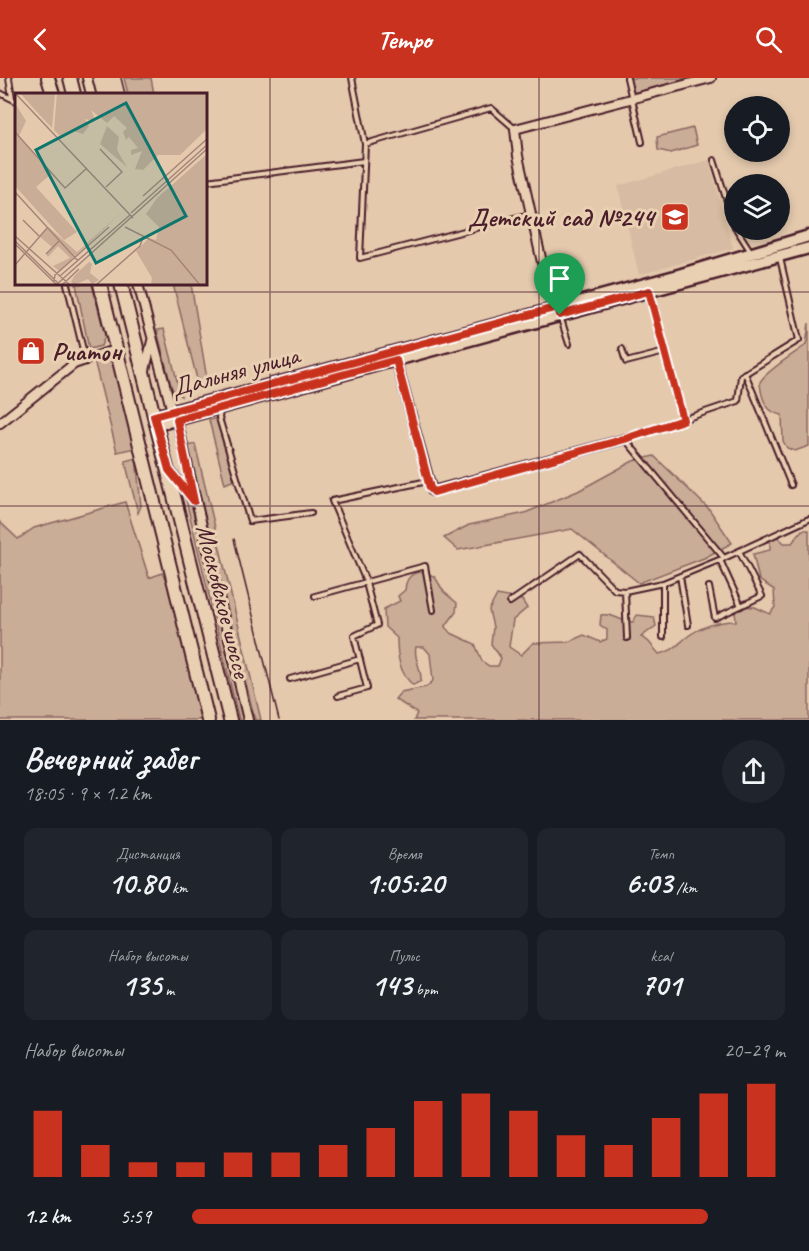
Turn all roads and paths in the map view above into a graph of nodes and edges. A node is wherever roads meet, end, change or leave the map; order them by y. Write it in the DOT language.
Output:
graph roads {
  1 [pos="9,78"];
  2 [pos="48,78"];
  3 [pos="70,78"];
  4 [pos="87,78"];
  5 [pos="352,78"];
  6 [pos="627,78"];
  7 [pos="711,78"];
  8 [pos="701,79"];
  9 [pos="0,93"];
  10 [pos="53,93"];
  11 [pos="74,93"];
  12 [pos="91,93"];
  13 [pos="14,99"];
  14 [pos="632,100"];
  15 [pos="515,129"];
  16 [pos="642,142"];
  17 [pos="365,144"];
  18 [pos="714,160"];
  19 [pos="364,161"];
  20 [pos="207,181"];
  21 [pos="724,191"];
  22 [pos="531,214"];
  23 [pos="809,236"];
  24 [pos="743,240"];
  25 [pos="809,248"];
  26 [pos="751,253"];
  27 [pos="779,256"];
  28 [pos="67,285"];
  29 [pos="100,285"];
  30 [pos="121,285"];
  31 [pos="138,285"];
  32 [pos="649,291"];
  33 [pos="559,311"];
  34 [pos="153,340"];
  35 [pos="569,344"];
  36 [pos="117,349"];
  37 [pos="622,349"];
  38 [pos="665,352"];
  39 [pos="85,358"];
  40 [pos="396,360"];
  41 [pos="745,373"];
  42 [pos="144,375"];
  43 [pos="220,409"];
  44 [pos="174,415"];
  45 [pos="1,419"];
  46 [pos="155,420"];
  47 [pos="683,420"];
  48 [pos="136,425"];
  49 [pos="625,439"];
  50 [pos="169,470"];
  51 [pos="428,481"];
  52 [pos="791,485"];
  53 [pos="194,501"];
  54 [pos="311,513"];
  55 [pos="809,519"];
  56 [pos="739,551"];
  57 [pos="722,559"];
  58 [pos="680,576"];
  59 [pos="366,582"];
  60 [pos="663,583"];
  61 [pos="709,587"];
  62 [pos="625,591"];
  63 [pos="315,596"];
  64 [pos="510,602"];
  65 [pos="741,606"];
  66 [pos="433,610"];
  67 [pos="688,625"];
  68 [pos="663,637"];
  69 [pos="627,638"];
  70 [pos="360,659"];
  71 [pos="290,679"];
  72 [pos="338,696"];
  73 [pos="208,720"];
  74 [pos="230,720"];
  75 [pos="248,720"];
  1 -- 13 [label="lane"];
  2 -- 10 [label="main road"];
  3 -- 11 [label="main road"];
  4 -- 12 [label="street"];
  5 -- 17 [label="lane"];
  6 -- 14 [label="lane"];
  7 -- 8 [label="street"];
  8 -- 14 [label="street"];
  9 -- 13 [label="lane"];
  14 -- 15 [label="street"];
  14 -- 16 [label="lane"];
  15 -- 17 [label="lane"];
  15 -- 22 [label="street"];
  17 -- 19 [label="lane"];
  18 -- 21 [label="lane"];
  19 -- 20 [label="lane"];
  19 -- 22 [label="lane"];
  22 -- 33 [label="street"];
  23 -- 26 [label="main road, Дальняя улица"];
  24 -- 26 [label="lane"];
  25 -- 27 [label="main road, Дальняя улица"];
  26 -- 33 [label="main road, Дальняя улица"];
  27 -- 32 [label="main road, Дальняя улица"];
  27 -- 41 [label="lane"];
  28 -- 39 [label="lane"];
  29 -- 36 [label="main road, Московское шоссе"];
  30 -- 42 [label="main road, Московское шоссе"];
  31 -- 34 [label="street"];
  32 -- 33 [label="main road, Дальняя улица"];
  32 -- 38 [label="lane"];
  33 -- 35 [label="lane"];
  33 -- 40 [label="main road, Дальняя улица"];
  33 -- 44 [label="main road, Дальняя улица"];
  34 -- 42 [label="street"];
  34 -- 44 [label="street"];
  36 -- 39 [label="street"];
  36 -- 48 [label="main road, Московское шоссе"];
  37 -- 38 [label="lane"];
  38 -- 47 [label="lane"];
  39 -- 45 [label="street"];
  40 -- 43 [label="main road, Дальняя улица"];
  40 -- 51 [label="street"];
  41 -- 47 [label="lane"];
  41 -- 52 [label="lane"];
  42 -- 46 [label="main road, Московское шоссе"];
  43 -- 44 [label="main road, Дальняя улица"];
  43 -- 54 [label="lane"];
  44 -- 46 [label="main road, Дальняя улица"];
  44 -- 53 [label="street"];
  46 -- 48 [label="main road, Дальняя улица"];
  46 -- 50 [label="main road, Московское шоссе"];
  47 -- 49 [label="lane"];
  48 -- 73 [label="main road, Московское шоссе"];
  49 -- 51 [label="street"];
  49 -- 57 [label="lane"];
  50 -- 53 [label="street"];
  50 -- 74 [label="main road, Московское шоссе"];
  51 -- 59 [label="lane"];
  53 -- 75 [label="street"];
  55 -- 56 [label="lane"];
  56 -- 57 [label="lane"];
  56 -- 65 [label="lane"];
  57 -- 58 [label="lane"];
  57 -- 65 [label="lane"];
  58 -- 60 [label="lane"];
  58 -- 67 [label="lane"];
  59 -- 63 [label="lane"];
  59 -- 66 [label="lane"];
  59 -- 70 [label="lane"];
  60 -- 62 [label="lane"];
  60 -- 68 [label="lane"];
  61 -- 65 [label="lane"];
  62 -- 64 [label="lane"];
  62 -- 69 [label="lane"];
  70 -- 71 [label="lane"];
  70 -- 72 [label="lane"];
}
